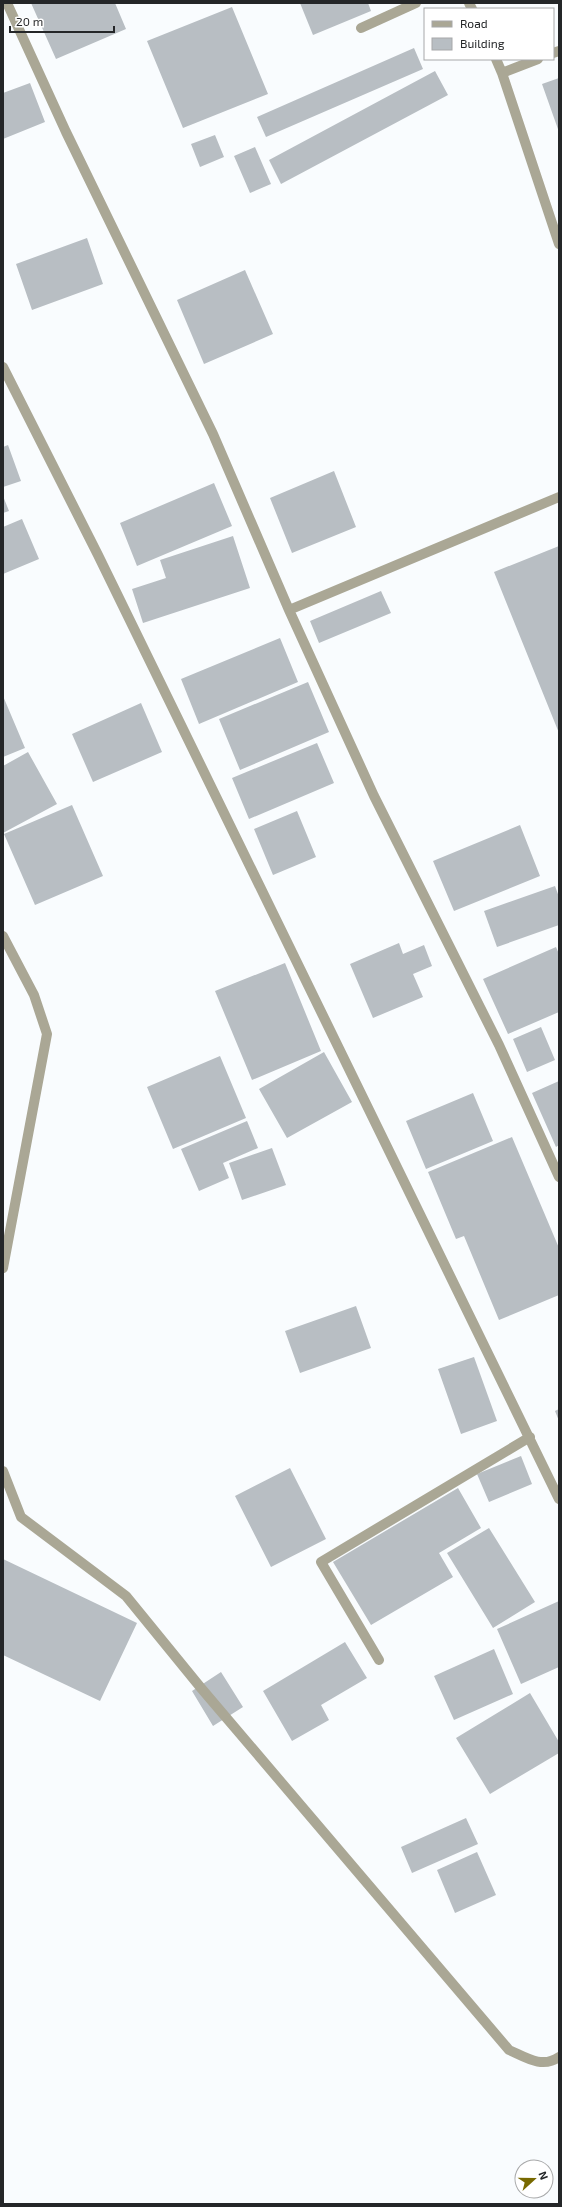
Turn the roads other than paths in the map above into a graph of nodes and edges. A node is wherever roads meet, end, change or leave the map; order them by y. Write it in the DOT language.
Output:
graph roads {
  1 [pos="7,3"];
  2 [pos="416,3"];
  3 [pos="361,28"];
  4 [pos="496,60"];
  5 [pos="535,60"];
  6 [pos="502,73"];
  7 [pos="559,244"];
  8 [pos="3,367"];
  9 [pos="558,502"];
  10 [pos="289,610"];
  11 [pos="3,936"];
  12 [pos="559,1177"];
  13 [pos="3,1268"];
  14 [pos="530,1437"];
  15 [pos="3,1471"];
  16 [pos="559,1499"];
  17 [pos="379,1660"];
  18 [pos="559,2057"];
  1 -- 10 [label="street"];
  2 -- 3 [label="street"];
  4 -- 6 [label="street"];
  5 -- 6 [label="street"];
  6 -- 7 [label="street"];
  8 -- 14 [label="street"];
  9 -- 10 [label="street"];
  10 -- 12 [label="street"];
  11 -- 13 [label="street"];
  14 -- 16 [label="street"];
  14 -- 17 [label="street"];
  15 -- 18 [label="street"];
}
